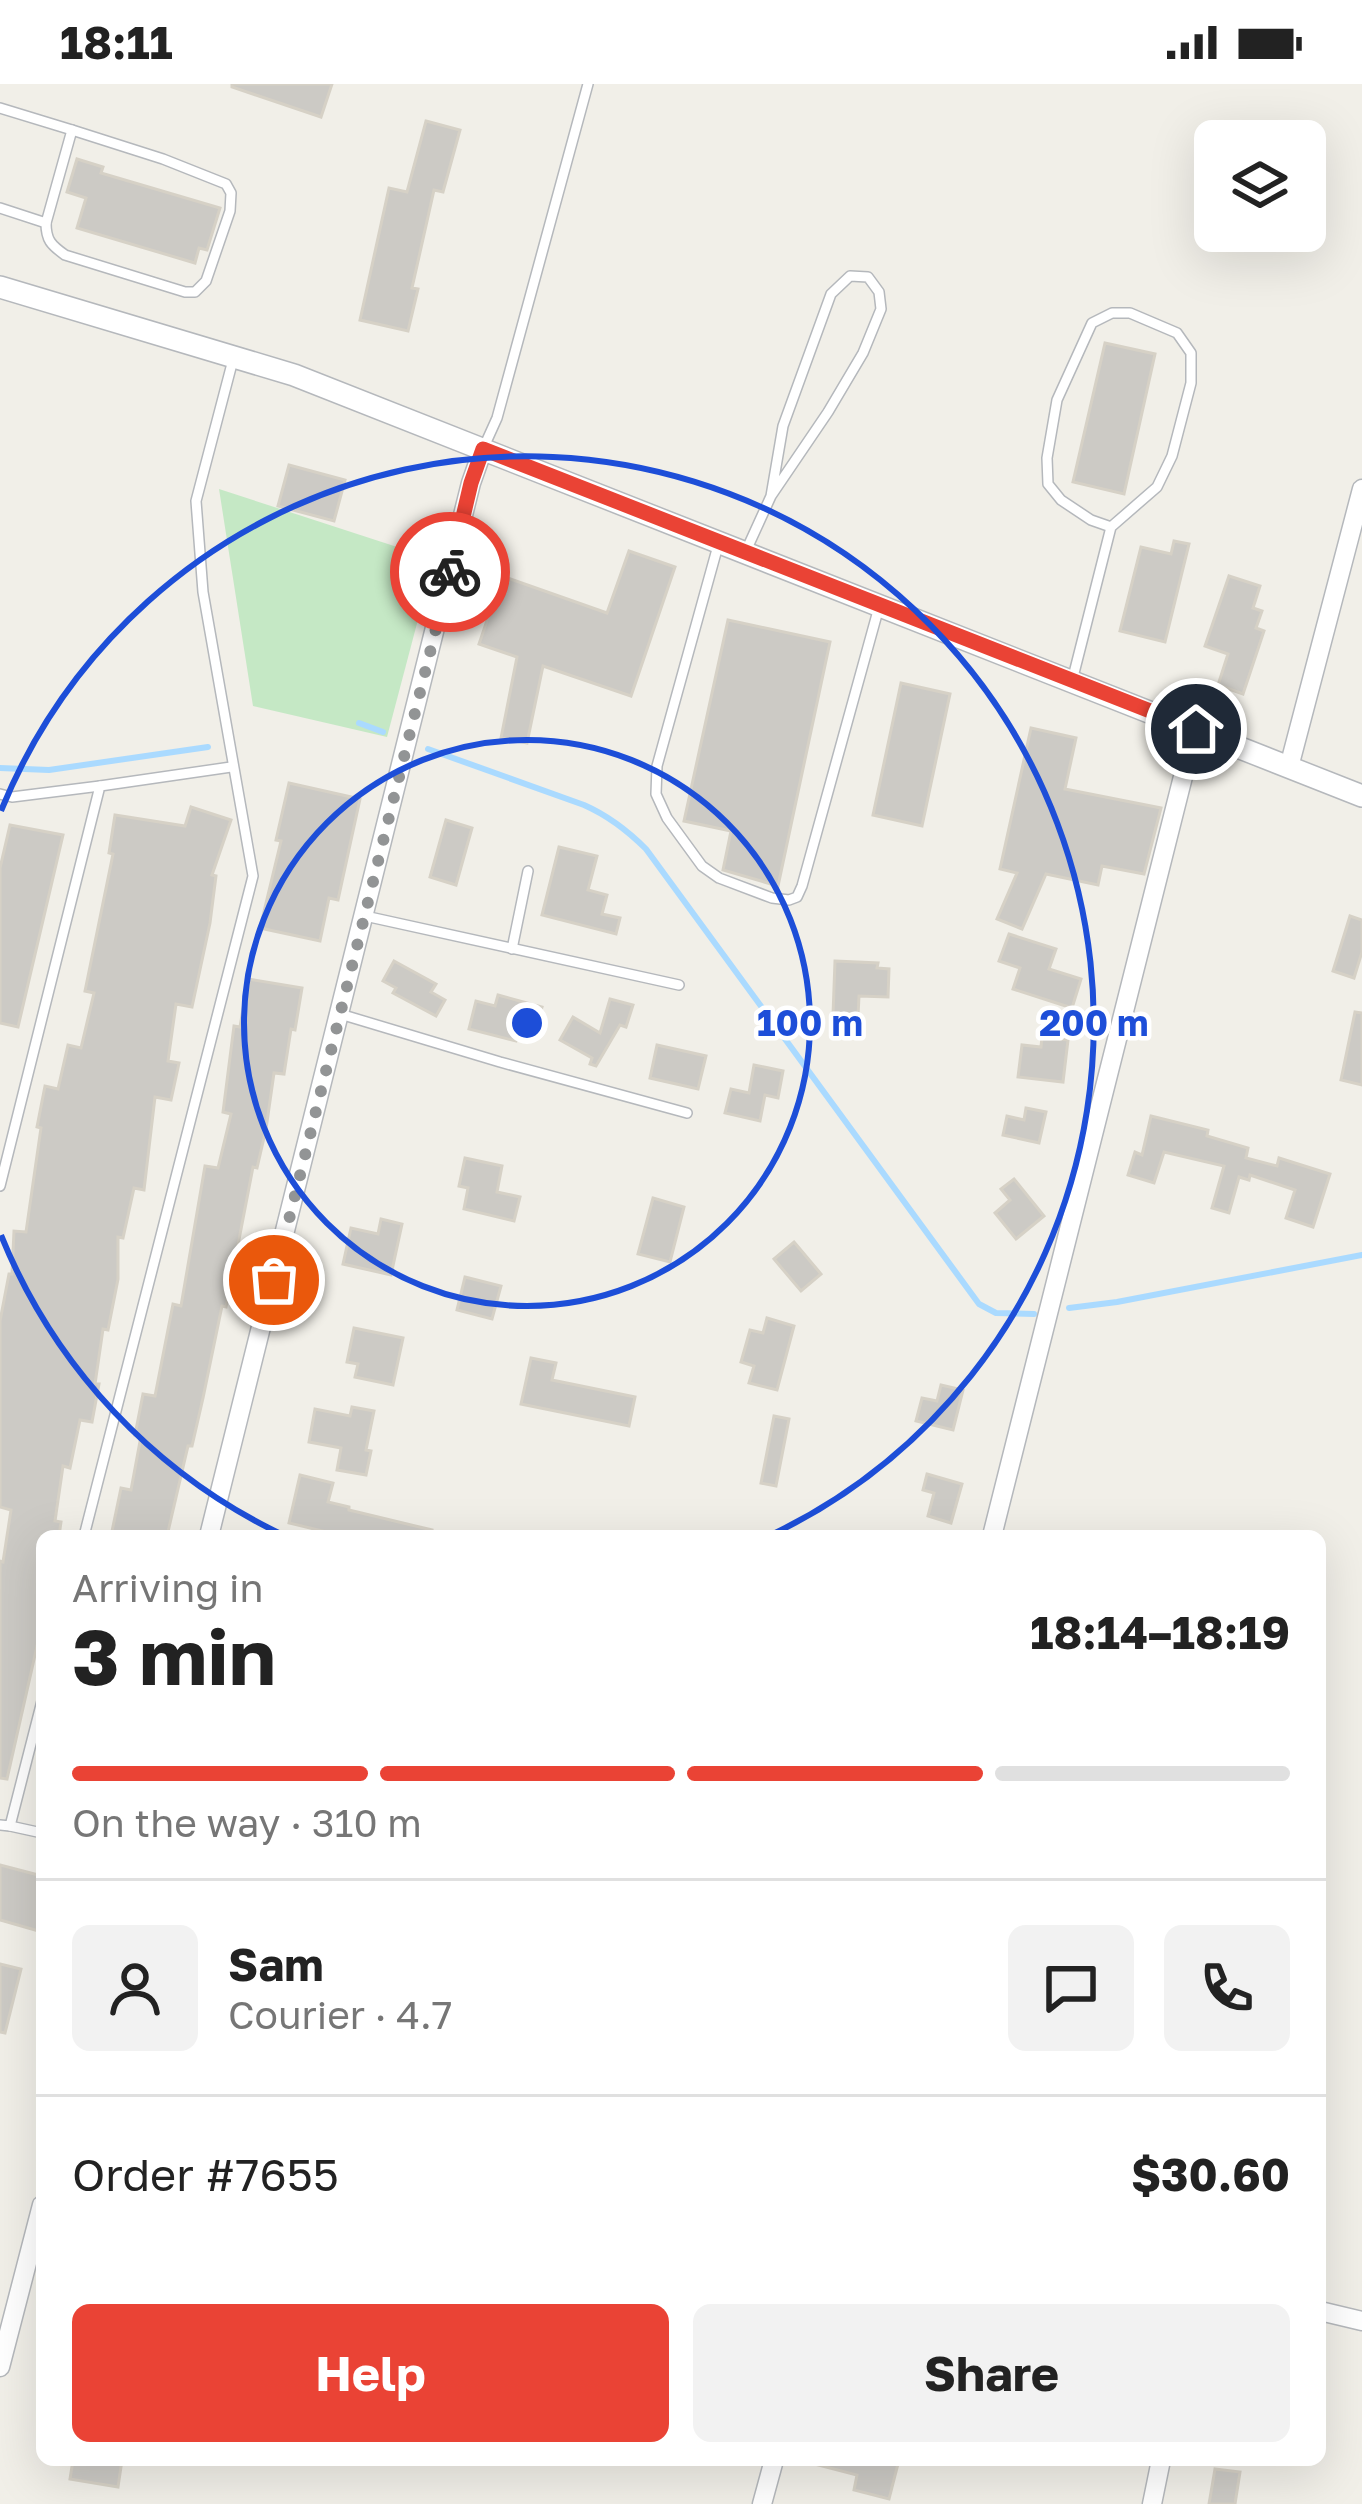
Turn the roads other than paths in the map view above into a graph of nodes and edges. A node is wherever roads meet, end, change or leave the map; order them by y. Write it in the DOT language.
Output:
graph roads {
  1 [pos="588,84"];
  2 [pos="0,108"];
  3 [pos="71,130"];
  4 [pos="0,208"];
  5 [pos="46,223"];
  6 [pos="0,287"];
  7 [pos="234,356"];
  8 [pos="483,449"];
  9 [pos="1362,489"];
  10 [pos="771,496"];
  11 [pos="1111,527"];
  12 [pos="719,542"];
  13 [pos="746,553"];
  14 [pos="880,605"];
  15 [pos="1072,681"];
  16 [pos="1196,729"];
  17 [pos="232,766"];
  18 [pos="1289,766"];
  19 [pos="100,786"];
  20 [pos="0,794"];
  21 [pos="1362,796"];
  22 [pos="528,871"];
  23 [pos="365,916"];
  24 [pos="512,949"];
  25 [pos="679,986"];
  26 [pos="340,1014"];
  27 [pos="687,1113"];
  28 [pos="0,1186"];
  29 [pos="86,1530"];
  30 [pos="211,1530"];
  31 [pos="994,1530"];
  32 [pos="36,1721"];
  33 [pos="5,1826"];
  34 [pos="36,1832"];
  35 [pos="36,2228"];
  36 [pos="1326,2312"];
  37 [pos="1362,2321"];
  38 [pos="0,2367"];
  39 [pos="772,2466"];
  40 [pos="1161,2466"];
  41 [pos="762,2504"];
  42 [pos="1152,2504"];
  1 -- 8 [label="lane"];
  2 -- 3 [label="lane"];
  3 -- 5 [label="lane"];
  3 -- 5 [label="lane"];
  4 -- 5 [label="lane"];
  6 -- 7 [label="street"];
  7 -- 8 [label="street"];
  7 -- 17 [label="lane"];
  8 -- 12 [label="street"];
  8 -- 23 [label="street"];
  9 -- 18 [label="street"];
  10 -- 10 [label="lane"];
  10 -- 13 [label="lane"];
  11 -- 11 [label="lane"];
  11 -- 15 [label="lane"];
  12 -- 13 [label="street"];
  12 -- 14 [label="lane"];
  13 -- 14 [label="street"];
  14 -- 15 [label="street"];
  15 -- 16 [label="street"];
  16 -- 18 [label="street"];
  16 -- 31 [label="street"];
  17 -- 19 [label="lane"];
  17 -- 29 [label="lane"];
  18 -- 21 [label="street"];
  19 -- 20 [label="lane"];
  19 -- 28 [label="lane"];
  22 -- 24 [label="lane"];
  23 -- 24 [label="lane"];
  23 -- 26 [label="street"];
  24 -- 25 [label="lane"];
  26 -- 27 [label="lane"];
  26 -- 30 [label="street"];
  32 -- 33 [label="lane"];
  33 -- 34 [label="lane"];
  35 -- 38 [label="street"];
  36 -- 37 [label="street"];
  39 -- 41 [label="street"];
  40 -- 42 [label="street"];
}
